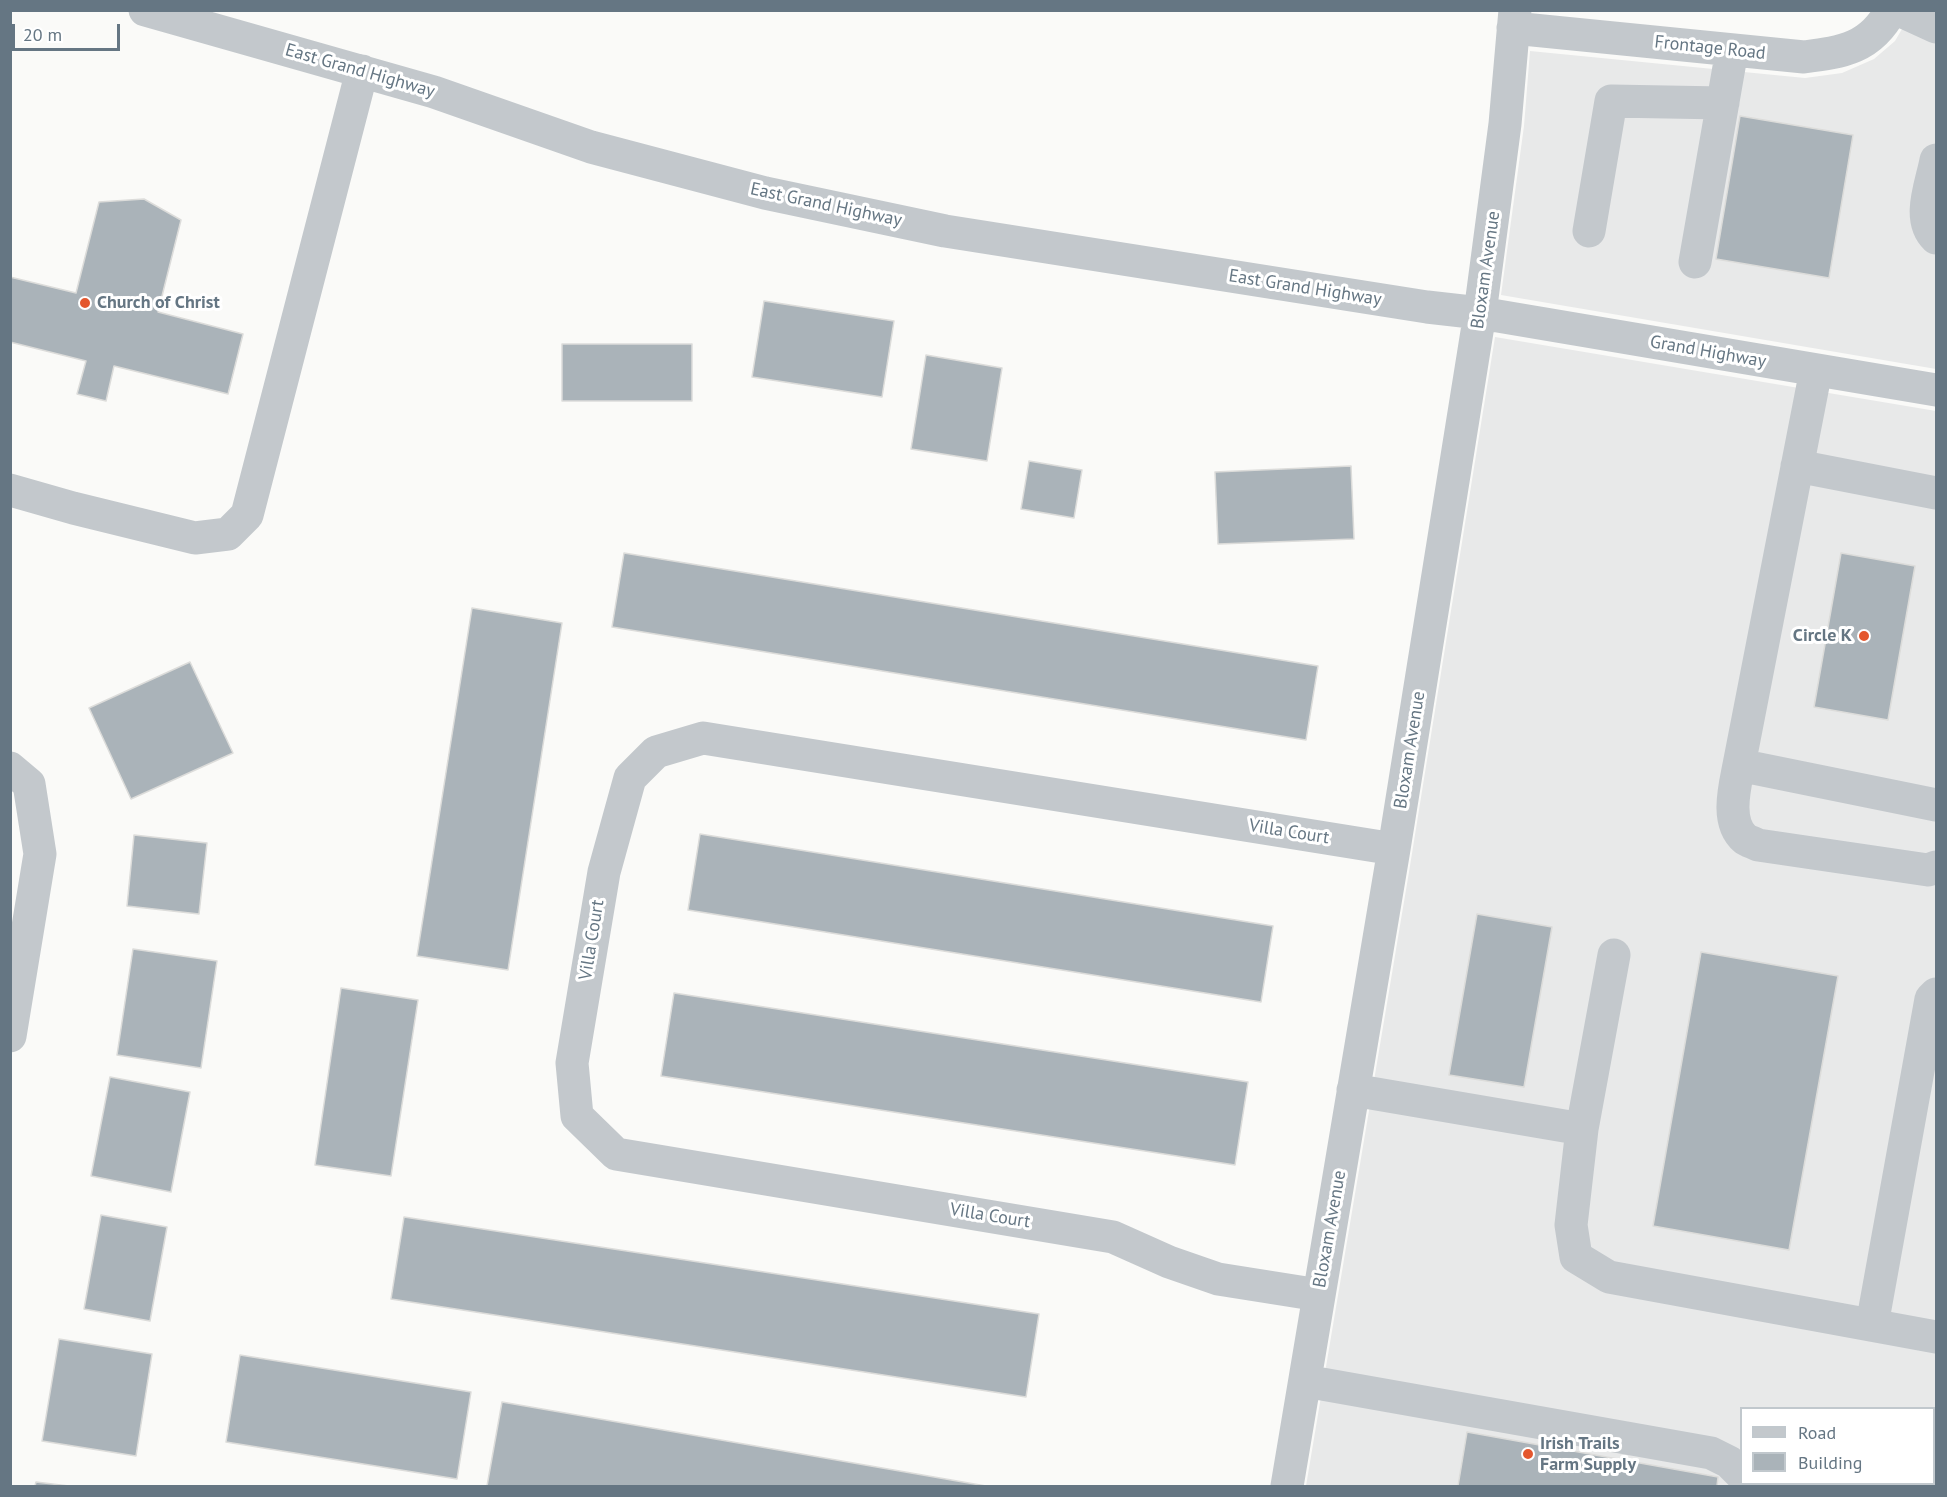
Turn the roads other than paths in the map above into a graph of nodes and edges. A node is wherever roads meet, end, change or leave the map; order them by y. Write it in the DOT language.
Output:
graph roads {
  1 [pos="145,10"];
  2 [pos="1891,10"];
  3 [pos="1899,10"];
  4 [pos="191,17"];
  5 [pos="1514,19"];
  6 [pos="1936,27"];
  7 [pos="1732,50"];
  8 [pos="362,71"];
  9 [pos="1723,103"];
  10 [pos="1936,160"];
  11 [pos="1589,231"];
  12 [pos="1936,238"];
  13 [pos="1695,262"];
  14 [pos="1480,313"];
  15 [pos="1815,370"];
  16 [pos="1936,390"];
  17 [pos="1797,466"];
  18 [pos="10,490"];
  19 [pos="1936,494"];
  20 [pos="1739,765"];
  21 [pos="10,768"];
  22 [pos="1936,805"];
  23 [pos="1394,849"];
  24 [pos="1936,867"];
  25 [pos="1614,955"];
  26 [pos="1936,994"];
  27 [pos="10,1036"];
  28 [pos="1353,1090"];
  29 [pos="1582,1129"];
  30 [pos="1319,1295"];
  31 [pos="1872,1325"];
  32 [pos="1936,1337"];
  33 [pos="1305,1381"];
  34 [pos="1740,1473"];
  35 [pos="1287,1486"];
  1 -- 4 [label="street"];
  2 -- 7 [label="street, Frontage Road"];
  3 -- 6 [label="street"];
  4 -- 8 [label="street, East Grand Highway"];
  5 -- 7 [label="street, Frontage Road"];
  5 -- 14 [label="street, Bloxam Avenue"];
  7 -- 9 [label="street"];
  8 -- 14 [label="street, East Grand Highway"];
  8 -- 18 [label="street"];
  9 -- 11 [label="street"];
  9 -- 13 [label="street"];
  10 -- 12 [label="street"];
  14 -- 15 [label="street, Grand Highway"];
  14 -- 23 [label="street, Bloxam Avenue"];
  15 -- 16 [label="street, Grand Highway"];
  15 -- 17 [label="street"];
  17 -- 19 [label="street"];
  17 -- 20 [label="street"];
  20 -- 22 [label="street"];
  20 -- 24 [label="street"];
  21 -- 27 [label="street"];
  23 -- 28 [label="street, Bloxam Avenue"];
  23 -- 30 [label="street, Villa Court"];
  25 -- 29 [label="street"];
  26 -- 31 [label="street"];
  28 -- 29 [label="street"];
  28 -- 30 [label="street, Bloxam Avenue"];
  29 -- 31 [label="street"];
  30 -- 33 [label="street, Bloxam Avenue"];
  31 -- 32 [label="street"];
  33 -- 34 [label="street"];
  33 -- 35 [label="street, Bloxam Avenue"];
}
